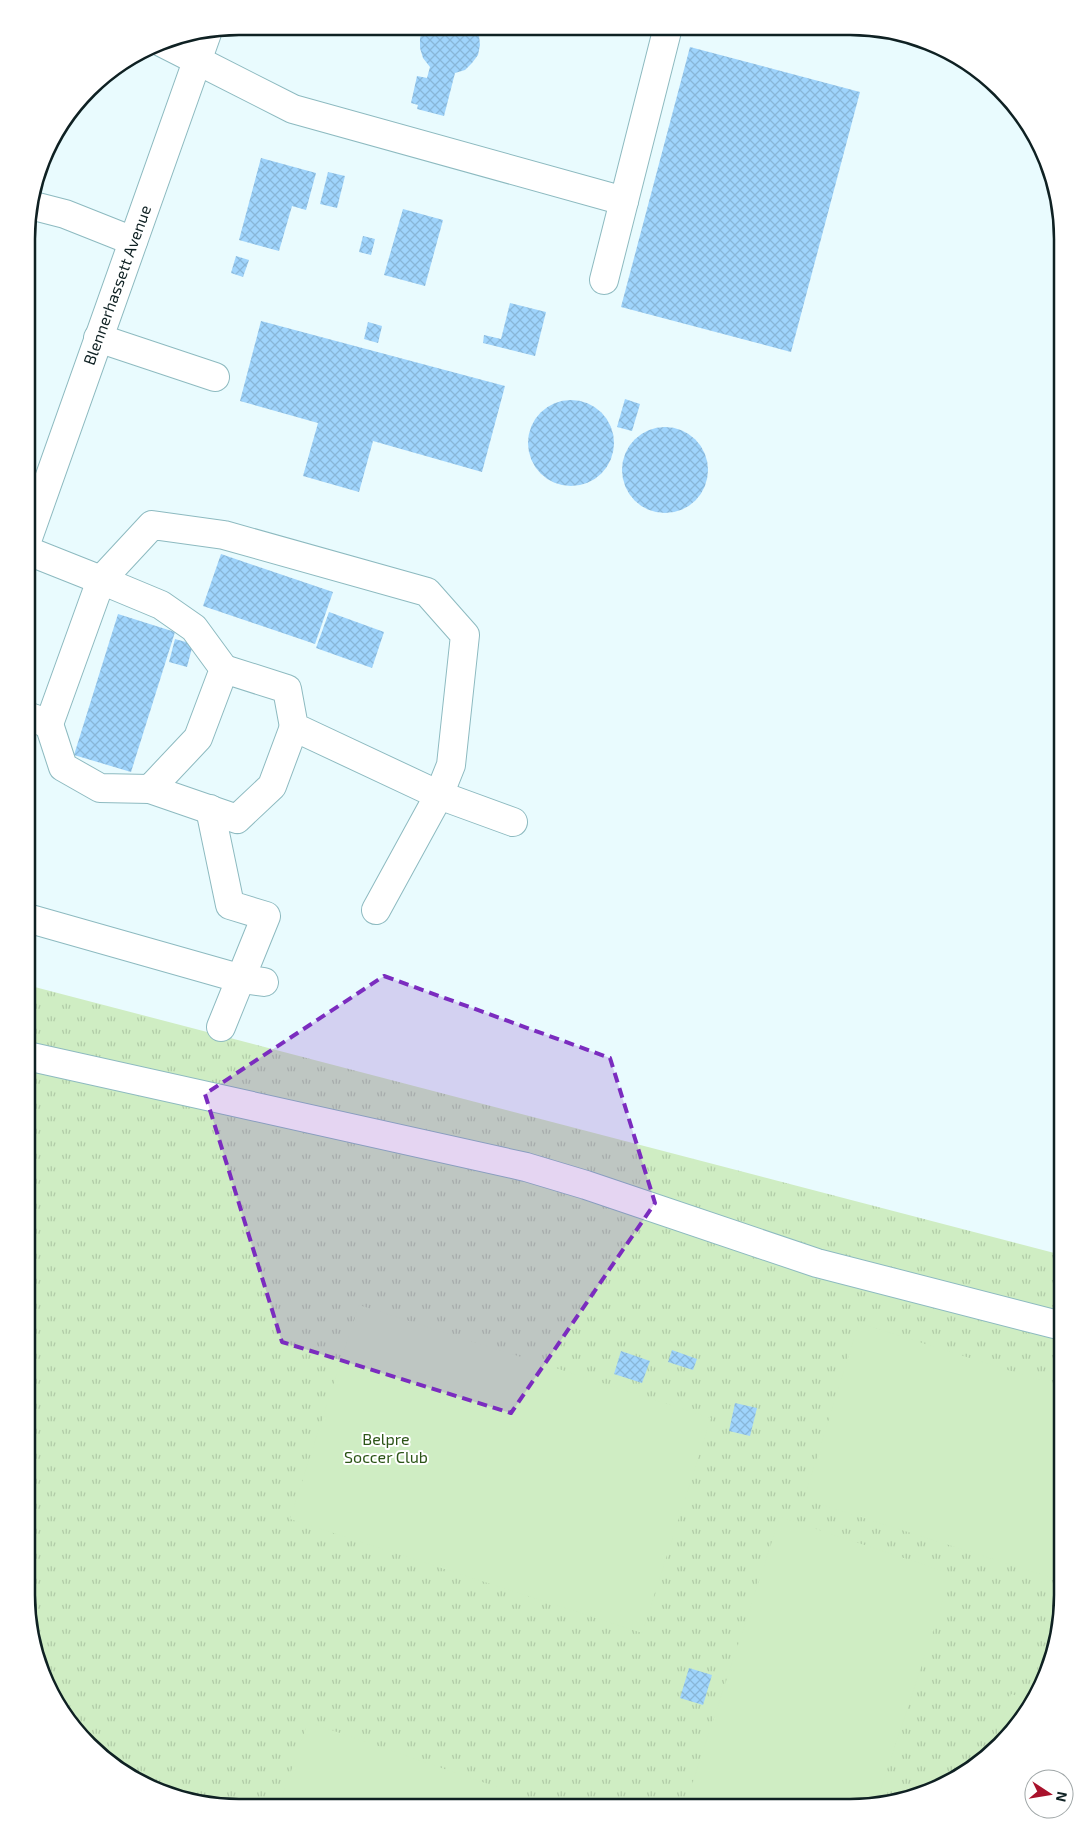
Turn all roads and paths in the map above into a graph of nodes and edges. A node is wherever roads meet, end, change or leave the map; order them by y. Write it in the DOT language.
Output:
graph roads {
  1 [pos="666,35"];
  2 [pos="205,38"];
  3 [pos="171,47"];
  4 [pos="197,61"];
  5 [pos="624,201"];
  6 [pos="38,207"];
  7 [pos="133,241"];
  8 [pos="604,280"];
  9 [pos="98,338"];
  10 [pos="216,377"];
  11 [pos="35,518"];
  12 [pos="35,554"];
  13 [pos="101,580"];
  14 [pos="224,668"];
  15 [pos="38,719"];
  16 [pos="294,727"];
  17 [pos="150,788"];
  18 [pos="439,795"];
  19 [pos="210,809"];
  20 [pos="513,822"];
  21 [pos="376,910"];
  22 [pos="35,920"];
  23 [pos="253,980"];
  24 [pos="221,1027"];
  25 [pos="35,1058"];
  26 [pos="1054,1324"];
  1 -- 5 [label="street"];
  2 -- 4 [label="street, Blennerhassett Avenue"];
  3 -- 4 [label="street"];
  4 -- 5 [label="street"];
  4 -- 7 [label="street, Blennerhassett Avenue"];
  5 -- 8 [label="street"];
  6 -- 7 [label="street"];
  7 -- 9 [label="street, Blennerhassett Avenue"];
  9 -- 10 [label="street"];
  9 -- 11 [label="street, Blennerhassett Avenue"];
  12 -- 13 [label="street"];
  13 -- 14 [label="street"];
  13 -- 15 [label="street"];
  13 -- 18 [label="street"];
  14 -- 16 [label="street"];
  14 -- 17 [label="street"];
  15 -- 17 [label="street"];
  16 -- 18 [label="street"];
  16 -- 19 [label="street"];
  17 -- 19 [label="street"];
  18 -- 20 [label="street"];
  18 -- 21 [label="street"];
  19 -- 23 [label="street"];
  22 -- 23 [label="street"];
  23 -- 24 [label="street"];
  25 -- 26 [label="street"];
}
